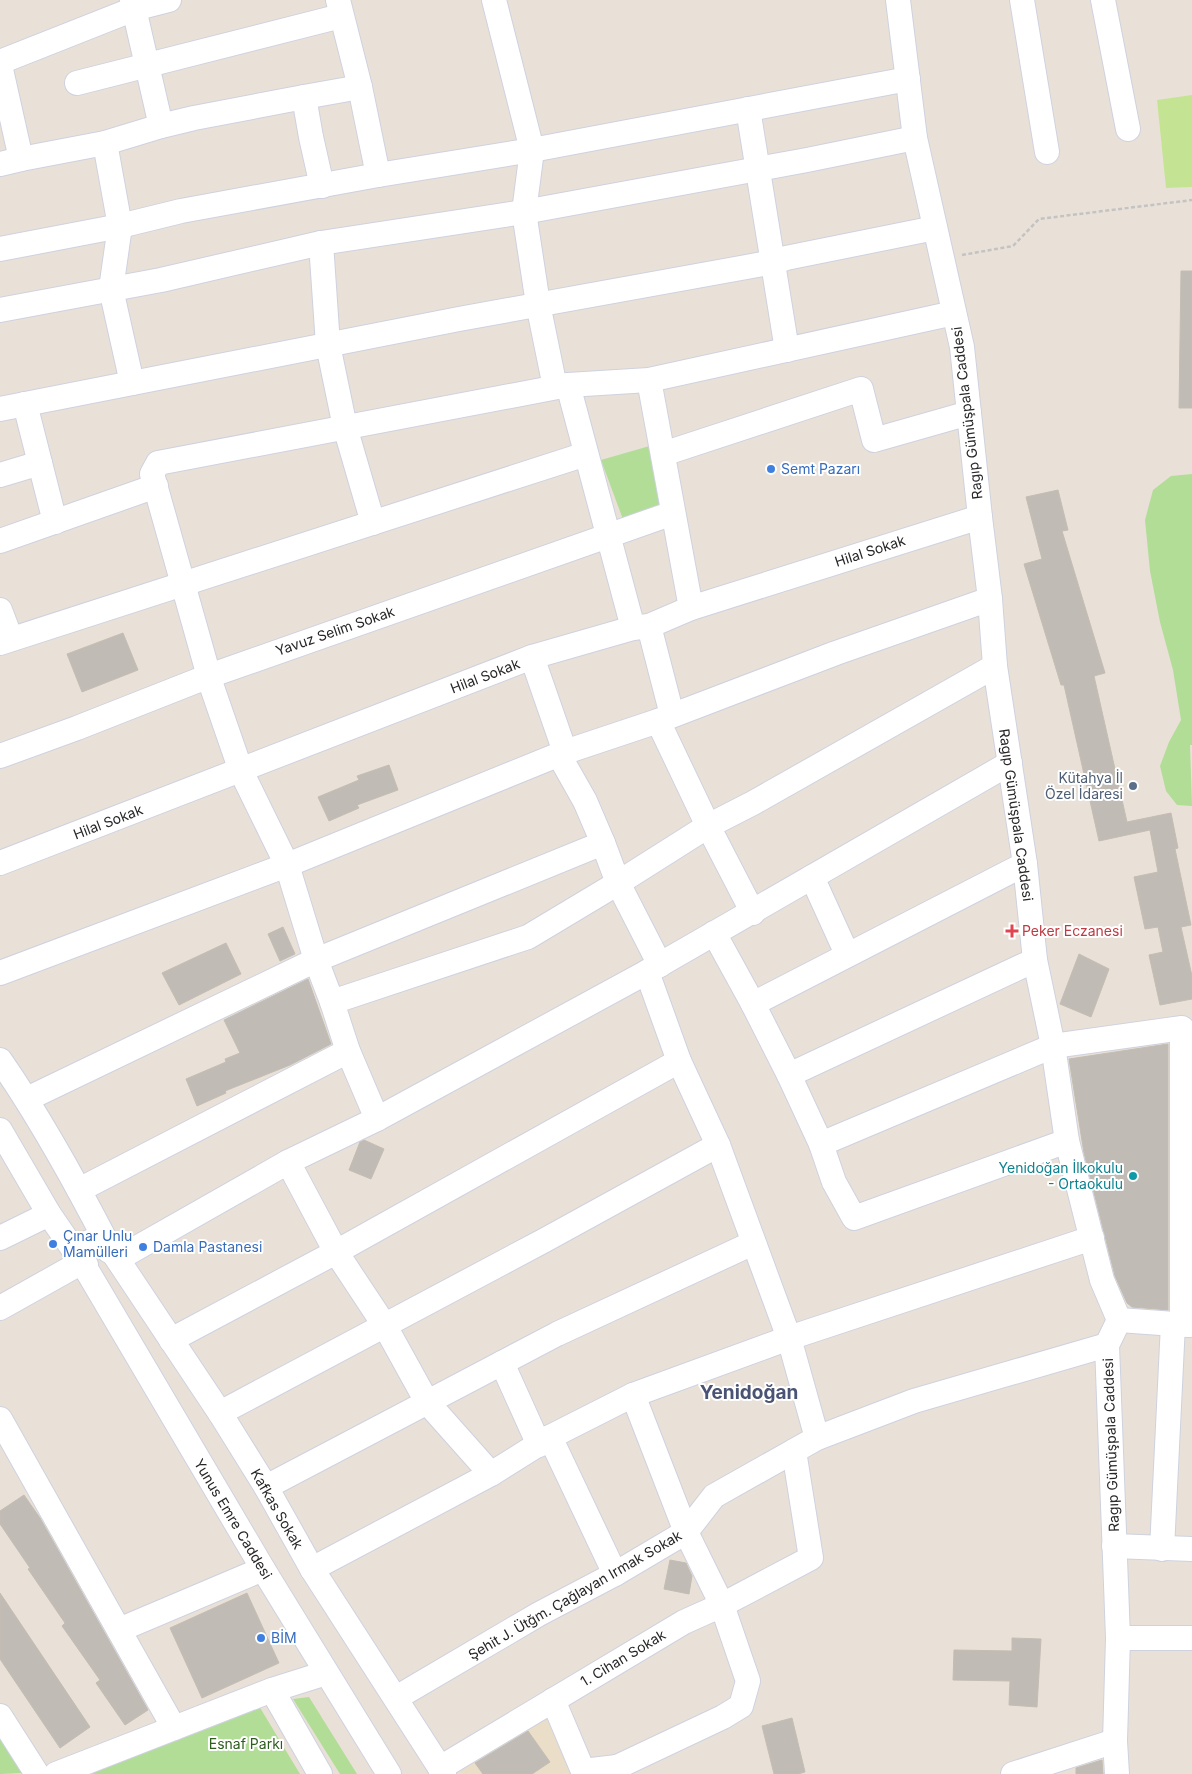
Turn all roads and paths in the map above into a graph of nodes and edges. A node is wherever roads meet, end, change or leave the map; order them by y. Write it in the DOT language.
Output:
graph roads {
  1 [pos="168,0"];
  2 [pos="494,0"];
  3 [pos="898,0"];
  4 [pos="1022,0"];
  5 [pos="1103,0"];
  6 [pos="133,5"];
  7 [pos="339,8"];
  8 [pos="0,64"];
  9 [pos="147,65"];
  10 [pos="908,79"];
  11 [pos="77,82"];
  12 [pos="360,87"];
  13 [pos="304,97"];
  14 [pos="748,109"];
  15 [pos="162,126"];
  16 [pos="1128,129"];
  17 [pos="915,138"];
  18 [pos="105,143"];
  19 [pos="532,150"];
  20 [pos="1047,152"];
  21 [pos="11,161"];
  22 [pos="758,169"];
  23 [pos="378,175"];
  24 [pos="322,186"];
  25 [pos="1192,200"];
  26 [pos="524,212"];
  27 [pos="120,226"];
  28 [pos="936,228"];
  29 [pos="321,243"];
  30 [pos="0,249"];
  31 [pos="942,259"];
  32 [pos="774,262"];
  33 [pos="111,289"];
  34 [pos="538,304"];
  35 [pos="0,310"];
  36 [pos="954,313"];
  37 [pos="328,345"];
  38 [pos="787,350"];
  39 [pos="650,380"];
  40 [pos="132,383"];
  41 [pos="562,386"];
  42 [pos="25,404"];
  43 [pos="0,409"];
  44 [pos="969,413"];
  45 [pos="344,427"];
  46 [pos="586,454"];
  47 [pos="663,454"];
  48 [pos="40,463"];
  49 [pos="0,475"];
  50 [pos="156,486"];
  51 [pos="673,512"];
  52 [pos="980,517"];
  53 [pos="55,522"];
  54 [pos="374,523"];
  55 [pos="608,536"];
  56 [pos="0,542"];
  57 [pos="183,585"];
  58 [pos="990,599"];
  59 [pos="691,608"];
  60 [pos="0,610"];
  61 [pos="641,627"];
  62 [pos="6,641"];
  63 [pos="532,657"];
  64 [pos="995,666"];
  65 [pos="209,676"];
  66 [pos="665,718"];
  67 [pos="562,753"];
  68 [pos="0,756"];
  69 [pos="1010,763"];
  70 [pos="240,771"];
  71 [pos="708,826"];
  72 [pos="603,843"];
  73 [pos="0,863"];
  74 [pos="1024,864"];
  75 [pos="287,865"];
  76 [pos="812,877"];
  77 [pos="618,883"];
  78 [pos="753,912"];
  79 [pos="714,932"];
  80 [pos="847,954"];
  81 [pos="316,960"];
  82 [pos="1035,960"];
  83 [pos="654,969"];
  84 [pos="0,973"];
  85 [pos="332,1002"];
  86 [pos="753,1004"];
  87 [pos="1053,1046"];
  88 [pos="348,1052"];
  89 [pos="0,1060"];
  90 [pos="680,1061"];
  91 [pos="789,1075"];
  92 [pos="27,1099"];
  93 [pos="376,1119"];
  94 [pos="0,1130"];
  95 [pos="1187,1140"];
  96 [pos="1067,1141"];
  97 [pos="821,1144"];
  98 [pos="718,1145"];
  99 [pos="6,1153"];
  100 [pos="288,1162"];
  101 [pos="79,1190"];
  102 [pos="50,1214"];
  103 [pos="0,1238"];
  104 [pos="1092,1238"];
  105 [pos="753,1243"];
  106 [pos="108,1245"];
  107 [pos="336,1252"];
  108 [pos="82,1262"];
  109 [pos="0,1308"];
  110 [pos="1119,1320"];
  111 [pos="1182,1325"];
  112 [pos="384,1326"];
  113 [pos="789,1338"];
  114 [pos="171,1340"];
  115 [pos="1107,1345"];
  116 [pos="502,1363"];
  117 [pos="633,1395"];
  118 [pos="427,1402"];
  119 [pos="220,1414"];
  120 [pos="2,1427"];
  121 [pos="817,1438"];
  122 [pos="545,1441"];
  123 [pos="794,1451"];
  124 [pos="491,1474"];
  125 [pos="266,1487"];
  126 [pos="686,1532"];
  127 [pos="1114,1546"];
  128 [pos="1162,1548"];
  129 [pos="1192,1549"];
  130 [pos="263,1569"];
  131 [pos="312,1570"];
  132 [pos="615,1574"];
  133 [pos="722,1604"];
  134 [pos="119,1630"];
  135 [pos="1118,1638"];
  136 [pos="1192,1638"];
  137 [pos="326,1674"];
  138 [pos="272,1690"];
  139 [pos="396,1698"];
  140 [pos="553,1700"];
  141 [pos="0,1716"];
  142 [pos="174,1728"];
  143 [pos="1115,1741"];
  144 [pos="84,1769"];
  145 [pos="442,1771"];
  146 [pos="618,1771"];
  147 [pos="37,1774"];
  148 [pos="56,1774"];
  149 [pos="320,1774"];
  150 [pos="389,1774"];
  151 [pos="1013,1774"];
  152 [pos="1117,1774"];
  1 -- 6 [label="street"];
  2 -- 19 [label="street"];
  3 -- 10 [label="street, Ragıp Gümüşpala Caddesi"];
  4 -- 20 [label="street"];
  5 -- 16 [label="street"];
  6 -- 8 [label="street"];
  6 -- 9 [label="street"];
  7 -- 9 [label="street"];
  7 -- 12 [label="street"];
  8 -- 21 [label="street"];
  9 -- 11 [label="street"];
  9 -- 15 [label="street"];
  10 -- 14 [label="street"];
  10 -- 17 [label="street, Ragıp Gümüşpala Caddesi"];
  12 -- 13 [label="street"];
  12 -- 23 [label="street"];
  13 -- 15 [label="street"];
  13 -- 24 [label="street"];
  14 -- 19 [label="street"];
  14 -- 22 [label="street"];
  15 -- 18 [label="street"];
  17 -- 22 [label="street"];
  17 -- 28 [label="street, Ragıp Gümüşpala Caddesi"];
  18 -- 21 [label="street"];
  18 -- 27 [label="street"];
  19 -- 23 [label="street"];
  19 -- 26 [label="street"];
  22 -- 26 [label="street"];
  22 -- 32 [label="street"];
  23 -- 24 [label="street"];
  24 -- 27 [label="street"];
  25 -- 31 [label="path"];
  26 -- 29 [label="street"];
  26 -- 34 [label="street"];
  27 -- 30 [label="street"];
  27 -- 33 [label="street"];
  28 -- 31 [label="street, Ragıp Gümüşpala Caddesi"];
  28 -- 32 [label="street"];
  29 -- 33 [label="street"];
  29 -- 37 [label="street"];
  31 -- 36 [label="street, Ragıp Gümüşpala Caddesi"];
  32 -- 34 [label="street"];
  32 -- 38 [label="street"];
  33 -- 35 [label="street"];
  33 -- 40 [label="street"];
  34 -- 37 [label="street"];
  34 -- 41 [label="street"];
  36 -- 38 [label="street"];
  36 -- 44 [label="street, Ragıp Gümüşpala Caddesi"];
  37 -- 40 [label="street"];
  37 -- 45 [label="street"];
  38 -- 39 [label="street"];
  39 -- 41 [label="street"];
  39 -- 47 [label="street"];
  40 -- 42 [label="street"];
  41 -- 45 [label="street"];
  41 -- 46 [label="street"];
  42 -- 43 [label="street"];
  42 -- 48 [label="street"];
  44 -- 47 [label="street"];
  44 -- 52 [label="street, Ragıp Gümüşpala Caddesi"];
  45 -- 50 [label="street"];
  45 -- 54 [label="street"];
  46 -- 54 [label="street"];
  46 -- 55 [label="street"];
  47 -- 51 [label="street"];
  48 -- 49 [label="street"];
  48 -- 53 [label="street"];
  50 -- 53 [label="street"];
  50 -- 57 [label="street"];
  51 -- 55 [label="street, Yavuz Selim Sokak"];
  51 -- 59 [label="street"];
  52 -- 58 [label="street, Ragıp Gümüşpala Caddesi"];
  52 -- 59 [label="street, Hilal Sokak"];
  53 -- 56 [label="street"];
  54 -- 57 [label="street"];
  55 -- 61 [label="street"];
  55 -- 65 [label="street, Yavuz Selim Sokak"];
  57 -- 62 [label="street"];
  57 -- 65 [label="street"];
  58 -- 64 [label="street, Ragıp Gümüşpala Caddesi"];
  58 -- 66 [label="street"];
  59 -- 61 [label="street, Hilal Sokak"];
  60 -- 62 [label="street"];
  61 -- 63 [label="street, Hilal Sokak"];
  61 -- 66 [label="street"];
  63 -- 67 [label="street"];
  63 -- 70 [label="street, Hilal Sokak"];
  64 -- 69 [label="street, Ragıp Gümüşpala Caddesi"];
  64 -- 71 [label="street"];
  65 -- 68 [label="street, Yavuz Selim Sokak"];
  65 -- 70 [label="street"];
  66 -- 67 [label="street"];
  66 -- 71 [label="street"];
  67 -- 72 [label="street"];
  67 -- 75 [label="street"];
  69 -- 74 [label="street, Ragıp Gümüşpala Caddesi"];
  69 -- 76 [label="street"];
  70 -- 73 [label="street, Hilal Sokak"];
  70 -- 75 [label="street"];
  71 -- 77 [label="street"];
  71 -- 78 [label="street"];
  72 -- 77 [label="street"];
  72 -- 81 [label="street"];
  74 -- 80 [label="street"];
  74 -- 82 [label="street, Ragıp Gümüşpala Caddesi"];
  75 -- 81 [label="street"];
  75 -- 84 [label="street"];
  76 -- 78 [label="street"];
  76 -- 80 [label="street"];
  77 -- 83 [label="street"];
  77 -- 85 [label="street"];
  78 -- 79 [label="street"];
  79 -- 83 [label="street"];
  79 -- 86 [label="street"];
  80 -- 86 [label="street"];
  81 -- 85 [label="street"];
  81 -- 92 [label="street"];
  82 -- 87 [label="street, Ragıp Gümüşpala Caddesi"];
  82 -- 91 [label="street"];
  83 -- 90 [label="street"];
  83 -- 93 [label="street"];
  85 -- 88 [label="street"];
  86 -- 91 [label="street"];
  87 -- 95 [label="street"];
  87 -- 96 [label="street, Ragıp Gümüşpala Caddesi"];
  87 -- 97 [label="street"];
  88 -- 93 [label="street"];
  88 -- 101 [label="street"];
  89 -- 92 [label="street, Kafkas Sokak"];
  90 -- 98 [label="street"];
  90 -- 107 [label="street"];
  91 -- 97 [label="street"];
  92 -- 101 [label="street, Kafkas Sokak"];
  93 -- 100 [label="street"];
  94 -- 99 [label="street"];
  95 -- 111 [label="street"];
  96 -- 97 [label="street"];
  96 -- 104 [label="street, Ragıp Gümüşpala Caddesi"];
  98 -- 105 [label="street"];
  98 -- 112 [label="street"];
  99 -- 102 [label="street"];
  100 -- 106 [label="street"];
  100 -- 107 [label="street"];
  101 -- 106 [label="street, Kafkas Sokak"];
  102 -- 103 [label="street"];
  102 -- 108 [label="street, Yunus Emre Caddesi"];
  104 -- 110 [label="street, Ragıp Gümüşpala Caddesi"];
  104 -- 113 [label="street"];
  105 -- 113 [label="street"];
  105 -- 116 [label="street"];
  106 -- 108 [label="street"];
  106 -- 114 [label="street, Kafkas Sokak"];
  107 -- 112 [label="street"];
  107 -- 114 [label="street"];
  108 -- 109 [label="street"];
  108 -- 130 [label="street, Yunus Emre Caddesi"];
  110 -- 111 [label="street"];
  110 -- 115 [label="street, Ragıp Gümüşpala Caddesi"];
  111 -- 128 [label="street"];
  112 -- 118 [label="street"];
  112 -- 119 [label="street"];
  113 -- 117 [label="street"];
  113 -- 121 [label="street"];
  114 -- 119 [label="street, Kafkas Sokak"];
  115 -- 121 [label="street, Şehit J. Ütğm. Çağlayan Irmak Sokak"];
  115 -- 127 [label="street, Ragıp Gümüşpala Caddesi"];
  116 -- 118 [label="street"];
  116 -- 122 [label="street"];
  117 -- 122 [label="street"];
  117 -- 126 [label="street"];
  118 -- 124 [label="street"];
  118 -- 125 [label="street"];
  119 -- 125 [label="street, Kafkas Sokak"];
  120 -- 134 [label="street"];
  121 -- 123 [label="street, Şehit J. Ütğm. Çağlayan Irmak Sokak"];
  122 -- 124 [label="street"];
  122 -- 132 [label="street"];
  123 -- 126 [label="street, Şehit J. Ütğm. Çağlayan Irmak Sokak"];
  123 -- 133 [label="street, 1. Cihan Sokak"];
  124 -- 131 [label="street"];
  125 -- 131 [label="street, Kafkas Sokak"];
  126 -- 132 [label="street, Şehit J. Ütğm. Çağlayan Irmak Sokak"];
  126 -- 133 [label="street"];
  127 -- 128 [label="street"];
  127 -- 135 [label="street, Ragıp Gümüşpala Caddesi"];
  128 -- 129 [label="street"];
  130 -- 134 [label="street"];
  130 -- 137 [label="street, Yunus Emre Caddesi"];
  131 -- 139 [label="street, Kafkas Sokak"];
  132 -- 139 [label="street, Şehit J. Ütğm. Çağlayan Irmak Sokak"];
  133 -- 140 [label="street, 1. Cihan Sokak"];
  133 -- 146 [label="street"];
  134 -- 142 [label="street"];
  135 -- 136 [label="street"];
  135 -- 143 [label="street, Ragıp Gümüşpala Caddesi"];
  137 -- 138 [label="street"];
  137 -- 150 [label="street, Yunus Emre Caddesi"];
  138 -- 142 [label="street"];
  138 -- 149 [label="street"];
  139 -- 145 [label="street, Kafkas Sokak"];
  140 -- 145 [label="street, 1. Cihan Sokak"];
  140 -- 146 [label="street"];
  141 -- 147 [label="street"];
  142 -- 144 [label="street"];
  143 -- 151 [label="street"];
  143 -- 152 [label="street, Ragıp Gümüşpala Caddesi"];
  144 -- 148 [label="street"];
}
